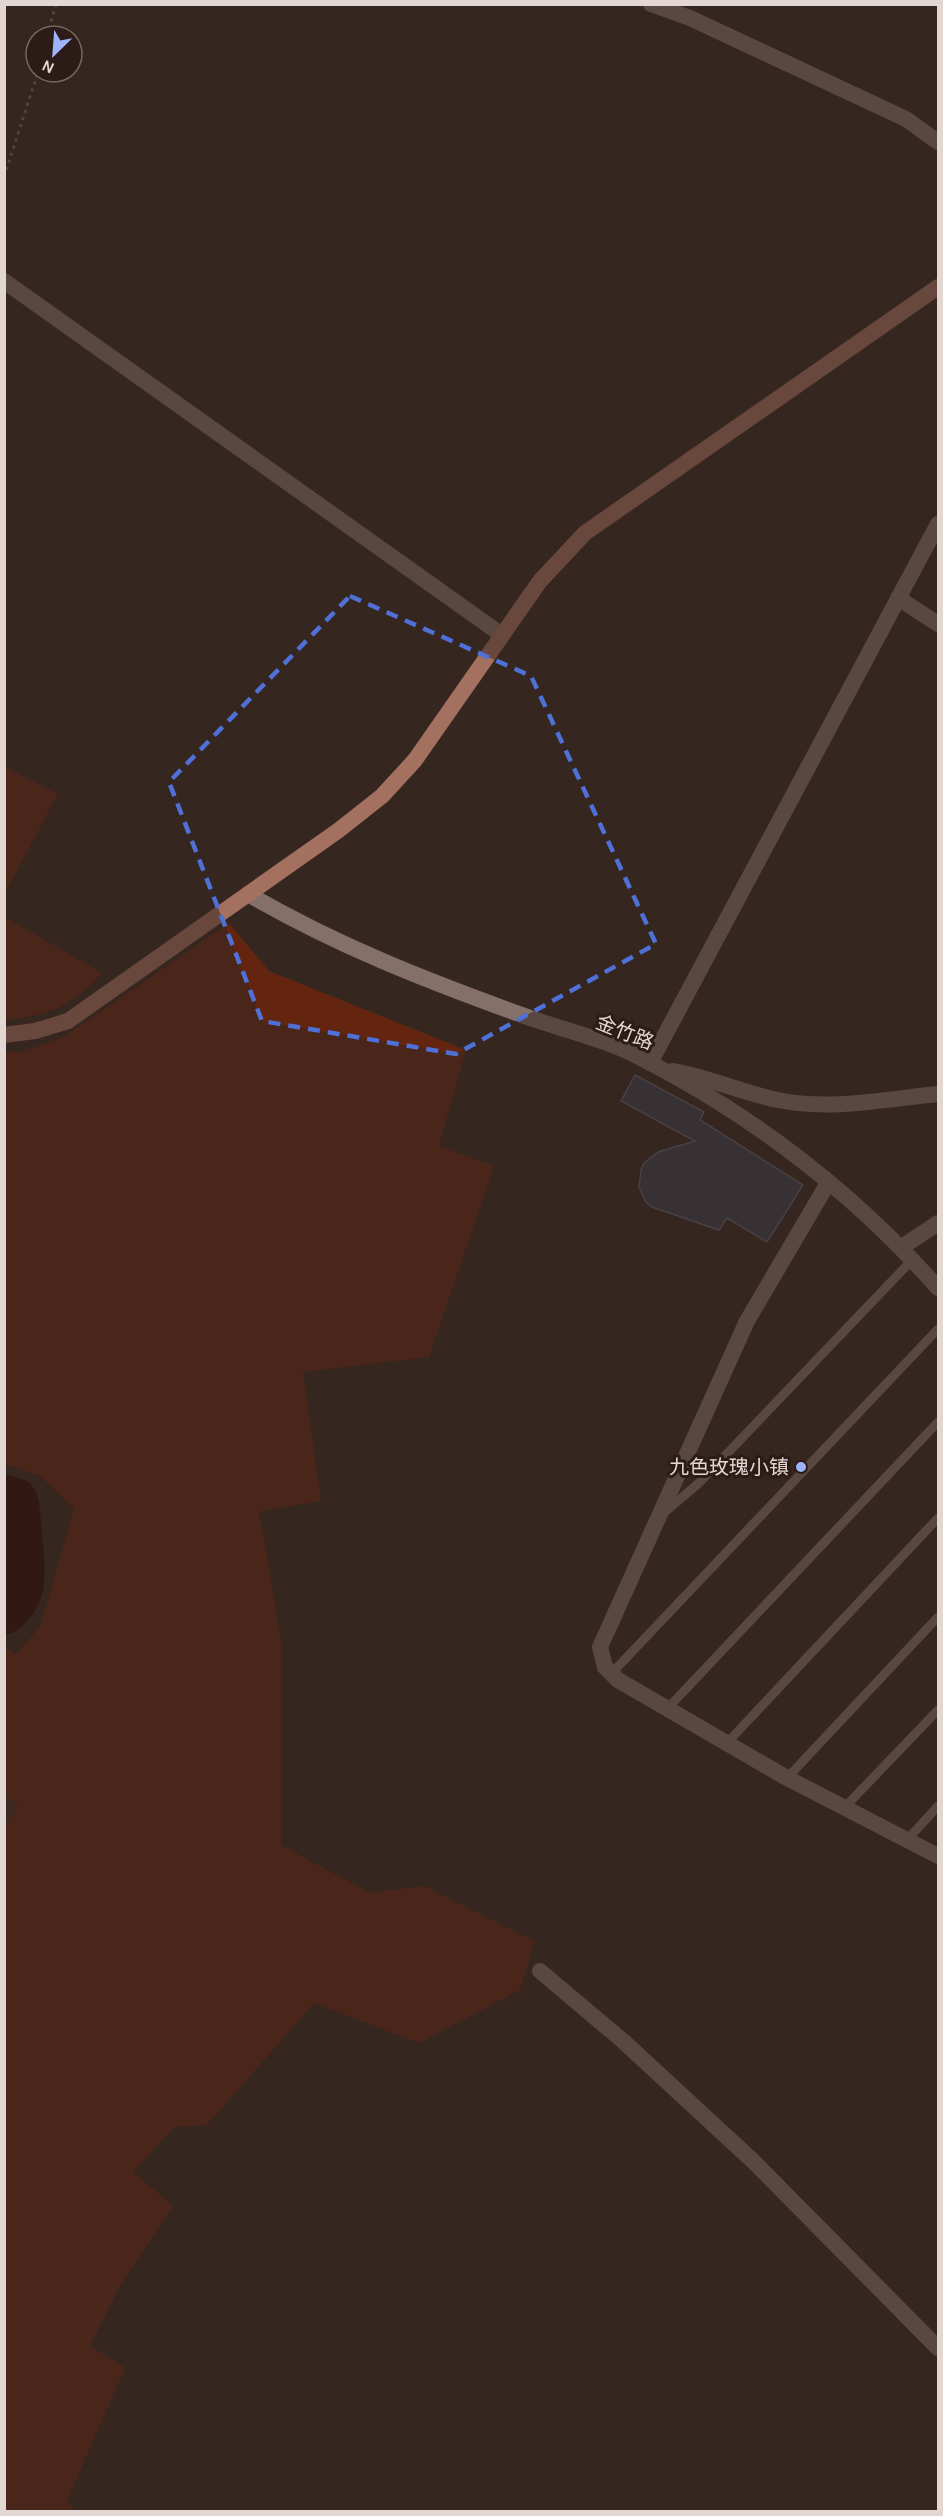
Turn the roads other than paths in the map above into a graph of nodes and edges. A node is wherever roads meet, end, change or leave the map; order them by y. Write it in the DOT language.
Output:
graph roads {
  1 [pos="651,4"];
  2 [pos="939,142"];
  3 [pos="4,280"];
  4 [pos="939,287"];
  5 [pos="939,524"];
  6 [pos="898,598"];
  7 [pos="939,624"];
  8 [pos="502,635"];
  9 [pos="248,894"];
  10 [pos="4,1035"];
  11 [pos="655,1066"];
  12 [pos="939,1094"];
  13 [pos="828,1183"];
  14 [pos="939,1223"];
  15 [pos="908,1253"];
  16 [pos="939,1288"];
  17 [pos="939,1329"];
  18 [pos="939,1422"];
  19 [pos="659,1516"];
  20 [pos="939,1518"];
  21 [pos="939,1617"];
  22 [pos="610,1674"];
  23 [pos="666,1709"];
  24 [pos="939,1710"];
  25 [pos="726,1744"];
  26 [pos="787,1778"];
  27 [pos="939,1806"];
  28 [pos="844,1808"];
  29 [pos="907,1840"];
  30 [pos="939,1856"];
  31 [pos="540,1971"];
  32 [pos="939,2348"];
  1 -- 2 [label="street"];
  3 -- 8 [label="street"];
  4 -- 8 [label="main road"];
  5 -- 6 [label="street"];
  6 -- 7 [label="street"];
  6 -- 11 [label="street"];
  8 -- 9 [label="main road"];
  9 -- 10 [label="main road"];
  9 -- 11 [label="street, 金竹路"];
  11 -- 12 [label="street"];
  11 -- 13 [label="street, 金竹路"];
  13 -- 15 [label="street, 金竹路"];
  13 -- 19 [label="street"];
  14 -- 15 [label="street"];
  15 -- 16 [label="street, 金竹路"];
  15 -- 19 [label="lane"];
  17 -- 22 [label="lane"];
  18 -- 23 [label="lane"];
  19 -- 22 [label="street"];
  20 -- 25 [label="lane"];
  21 -- 26 [label="lane"];
  22 -- 23 [label="street"];
  23 -- 25 [label="street"];
  24 -- 28 [label="lane"];
  25 -- 26 [label="street"];
  26 -- 28 [label="street"];
  27 -- 29 [label="lane"];
  28 -- 29 [label="street"];
  29 -- 30 [label="street"];
  31 -- 32 [label="street"];
}
